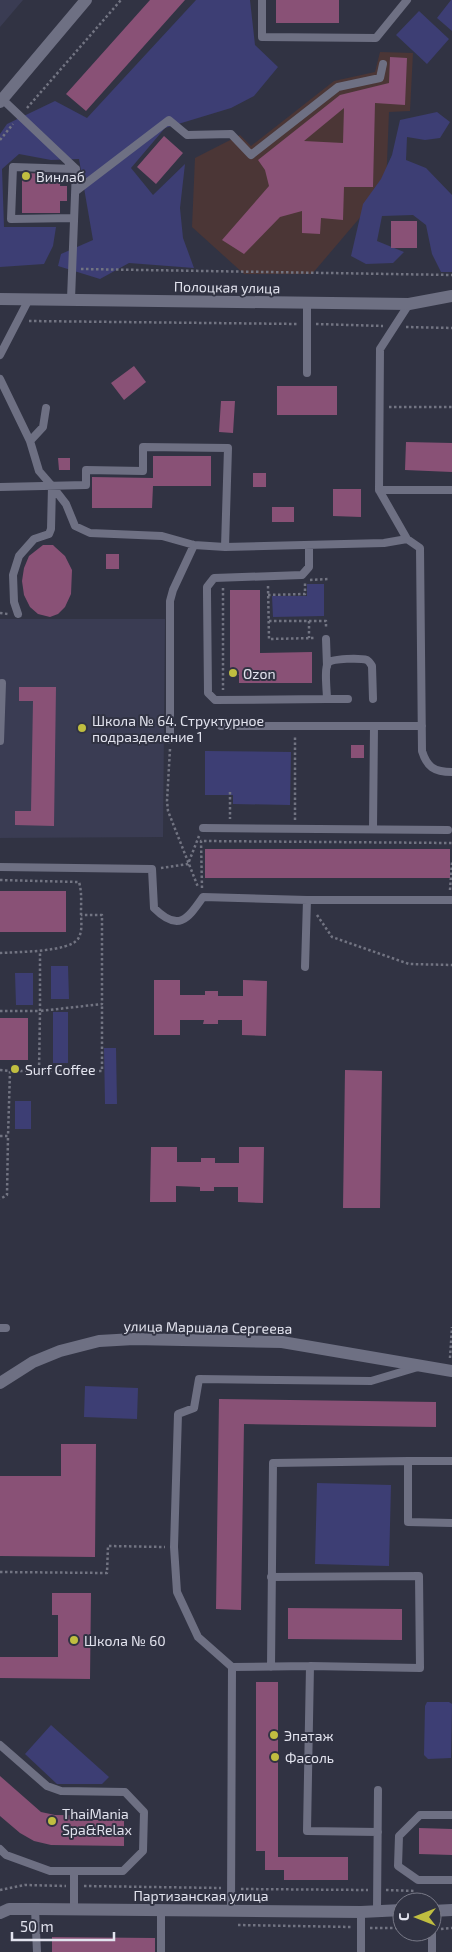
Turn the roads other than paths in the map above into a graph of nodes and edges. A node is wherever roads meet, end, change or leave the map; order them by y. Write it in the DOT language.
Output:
graph roads {
  1 [pos="86,0"];
  2 [pos="262,0"];
  3 [pos="407,0"];
  4 [pos="384,64"];
  5 [pos="1,101"];
  6 [pos="76,169"];
  7 [pos="76,191"];
  8 [pos="74,218"];
  9 [pos="452,296"];
  10 [pos="0,299"];
  11 [pos="29,299"];
  12 [pos="71,299"];
  13 [pos="307,303"];
  14 [pos="409,304"];
  15 [pos="0,355"];
  16 [pos="307,373"];
  17 [pos="0,379"];
  18 [pos="46,408"];
  19 [pos="30,441"];
  20 [pos="52,486"];
  21 [pos="0,487"];
  22 [pos="379,490"];
  23 [pos="452,490"];
  24 [pos="407,539"];
  25 [pos="194,544"];
  26 [pos="309,545"];
  27 [pos="225,547"];
  28 [pos="18,614"];
  29 [pos="326,639"];
  30 [pos="327,666"];
  31 [pos="2,683"];
  32 [pos="373,698"];
  33 [pos="327,699"];
  34 [pos="348,699"];
  35 [pos="0,723"];
  36 [pos="220,726"];
  37 [pos="374,726"];
  38 [pos="422,726"];
  39 [pos="170,740"];
  40 [pos="0,742"];
  41 [pos="452,772"];
  42 [pos="202,828"];
  43 [pos="374,829"];
  44 [pos="448,830"];
  45 [pos="0,867"];
  46 [pos="307,900"];
  47 [pos="451,900"];
  48 [pos="305,967"];
  49 [pos="420,1367"];
  50 [pos="450,1371"];
  51 [pos="0,1383"];
  52 [pos="408,1461"];
  53 [pos="452,1461"];
  54 [pos="452,1523"];
  55 [pos="271,1577"];
  56 [pos="271,1666"];
  57 [pos="310,1666"];
  58 [pos="232,1667"];
  59 [pos="0,1745"];
  60 [pos="378,1790"];
  61 [pos="452,1815"];
  62 [pos="378,1832"];
  63 [pos="0,1849"];
  64 [pos="74,1871"];
  65 [pos="452,1880"];
  66 [pos="35,1908"];
  67 [pos="74,1909"];
  68 [pos="231,1909"];
  69 [pos="161,1910"];
  70 [pos="377,1910"];
  71 [pos="392,1910"];
  72 [pos="361,1912"];
  73 [pos="0,1913"];
  74 [pos="37,1952"];
  75 [pos="161,1952"];
  76 [pos="360,1952"];
  1 -- 5 [label="street"];
  2 -- 3 [label="lane"];
  4 -- 7 [label="lane"];
  5 -- 6 [label="lane"];
  6 -- 7 [label="lane"];
  6 -- 8 [label="lane"];
  7 -- 8 [label="lane"];
  8 -- 12 [label="lane"];
  9 -- 14 [label="street, Полоцкая улица"];
  10 -- 11 [label="street, Полоцкая улица"];
  11 -- 12 [label="street, Полоцкая улица"];
  11 -- 15 [label="lane"];
  12 -- 13 [label="street, Полоцкая улица"];
  13 -- 14 [label="street, Полоцкая улица"];
  13 -- 16 [label="lane"];
  14 -- 22 [label="lane"];
  17 -- 19 [label="lane"];
  18 -- 19 [label="lane"];
  19 -- 20 [label="lane"];
  20 -- 21 [label="lane"];
  20 -- 25 [label="lane"];
  20 -- 27 [label="lane"];
  20 -- 28 [label="lane"];
  22 -- 23 [label="lane"];
  22 -- 24 [label="lane"];
  24 -- 26 [label="lane"];
  24 -- 38 [label="lane"];
  25 -- 27 [label="lane"];
  25 -- 39 [label="lane"];
  26 -- 27 [label="lane"];
  26 -- 33 [label="lane"];
  29 -- 30 [label="lane"];
  30 -- 32 [label="lane"];
  30 -- 33 [label="lane"];
  31 -- 35 [label="lane"];
  33 -- 34 [label="lane"];
  35 -- 40 [label="lane"];
  36 -- 37 [label="lane"];
  37 -- 38 [label="lane"];
  37 -- 43 [label="lane"];
  38 -- 41 [label="lane"];
  42 -- 43 [label="lane"];
  43 -- 44 [label="lane"];
  45 -- 46 [label="lane"];
  46 -- 47 [label="lane"];
  46 -- 48 [label="lane"];
  49 -- 50 [label="street, улица Маршала Сергеева"];
  49 -- 51 [label="street, улица Маршала Сергеева"];
  49 -- 58 [label="lane"];
  52 -- 53 [label="lane"];
  52 -- 54 [label="lane"];
  52 -- 55 [label="lane"];
  55 -- 56 [label="lane"];
  55 -- 57 [label="lane"];
  56 -- 57 [label="lane"];
  56 -- 58 [label="lane"];
  57 -- 62 [label="lane"];
  58 -- 68 [label="lane"];
  59 -- 64 [label="lane"];
  60 -- 62 [label="lane"];
  61 -- 65 [label="lane"];
  62 -- 70 [label="lane"];
  63 -- 64 [label="lane"];
  64 -- 67 [label="lane"];
  66 -- 67 [label="street, Партизанская улица"];
  66 -- 73 [label="street, Партизанская улица"];
  66 -- 74 [label="lane"];
  67 -- 69 [label="street, Партизанская улица"];
  68 -- 69 [label="street, Партизанская улица"];
  68 -- 72 [label="street, Партизанская улица"];
  69 -- 75 [label="lane"];
  70 -- 71 [label="street, Партизанская улица"];
  70 -- 72 [label="street, Партизанская улица"];
  72 -- 76 [label="lane"];
}
